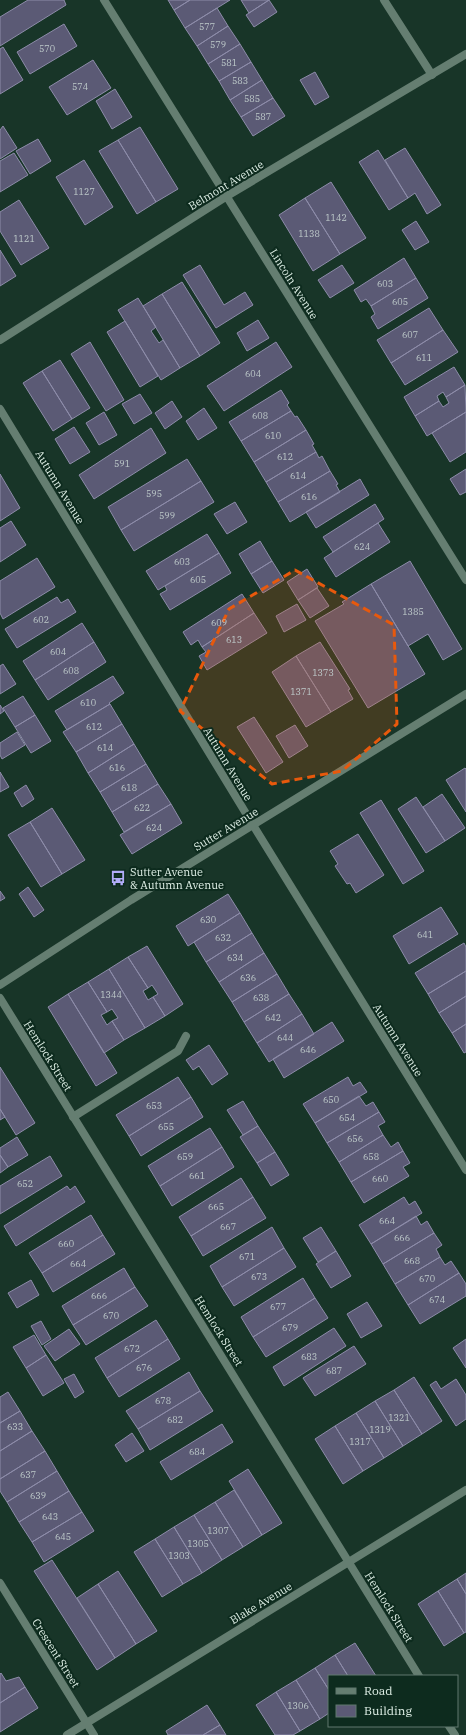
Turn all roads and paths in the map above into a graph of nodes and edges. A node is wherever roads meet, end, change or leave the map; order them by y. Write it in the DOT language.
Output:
graph roads {
  1 [pos="104,0"];
  2 [pos="384,0"];
  3 [pos="466,54"];
  4 [pos="432,75"];
  5 [pos="227,196"];
  6 [pos="0,340"];
  7 [pos="0,409"];
  8 [pos="466,580"];
  9 [pos="466,694"];
  10 [pos="253,825"];
  11 [pos="0,986"];
  12 [pos="0,998"];
  13 [pos="186,1036"];
  14 [pos="73,1117"];
  15 [pos="466,1170"];
  16 [pos="466,1490"];
  17 [pos="349,1563"];
  18 [pos="0,1583"];
  19 [pos="418,1675"];
  20 [pos="86,1723"];
  21 [pos="67,1735"];
  22 [pos="94,1735"];
  1 -- 5 [label="street, Lincoln Avenue"];
  2 -- 4 [label="street"];
  3 -- 4 [label="street, Belmont Avenue"];
  4 -- 5 [label="street, Belmont Avenue"];
  5 -- 6 [label="street, Belmont Avenue"];
  5 -- 8 [label="street, Lincoln Avenue"];
  7 -- 10 [label="street, Autumn Avenue"];
  9 -- 10 [label="street, Sutter Avenue"];
  10 -- 11 [label="street, Sutter Avenue"];
  10 -- 15 [label="street, Autumn Avenue"];
  12 -- 14 [label="street, Hemlock Street"];
  13 -- 14 [label="street"];
  14 -- 17 [label="street, Hemlock Street"];
  16 -- 17 [label="street, Blake Avenue"];
  17 -- 19 [label="street, Hemlock Street"];
  17 -- 20 [label="street, Blake Avenue"];
  18 -- 20 [label="street, Crescent Street"];
  20 -- 21 [label="street, Blake Avenue"];
  20 -- 22 [label="street, Crescent Street"];
}
